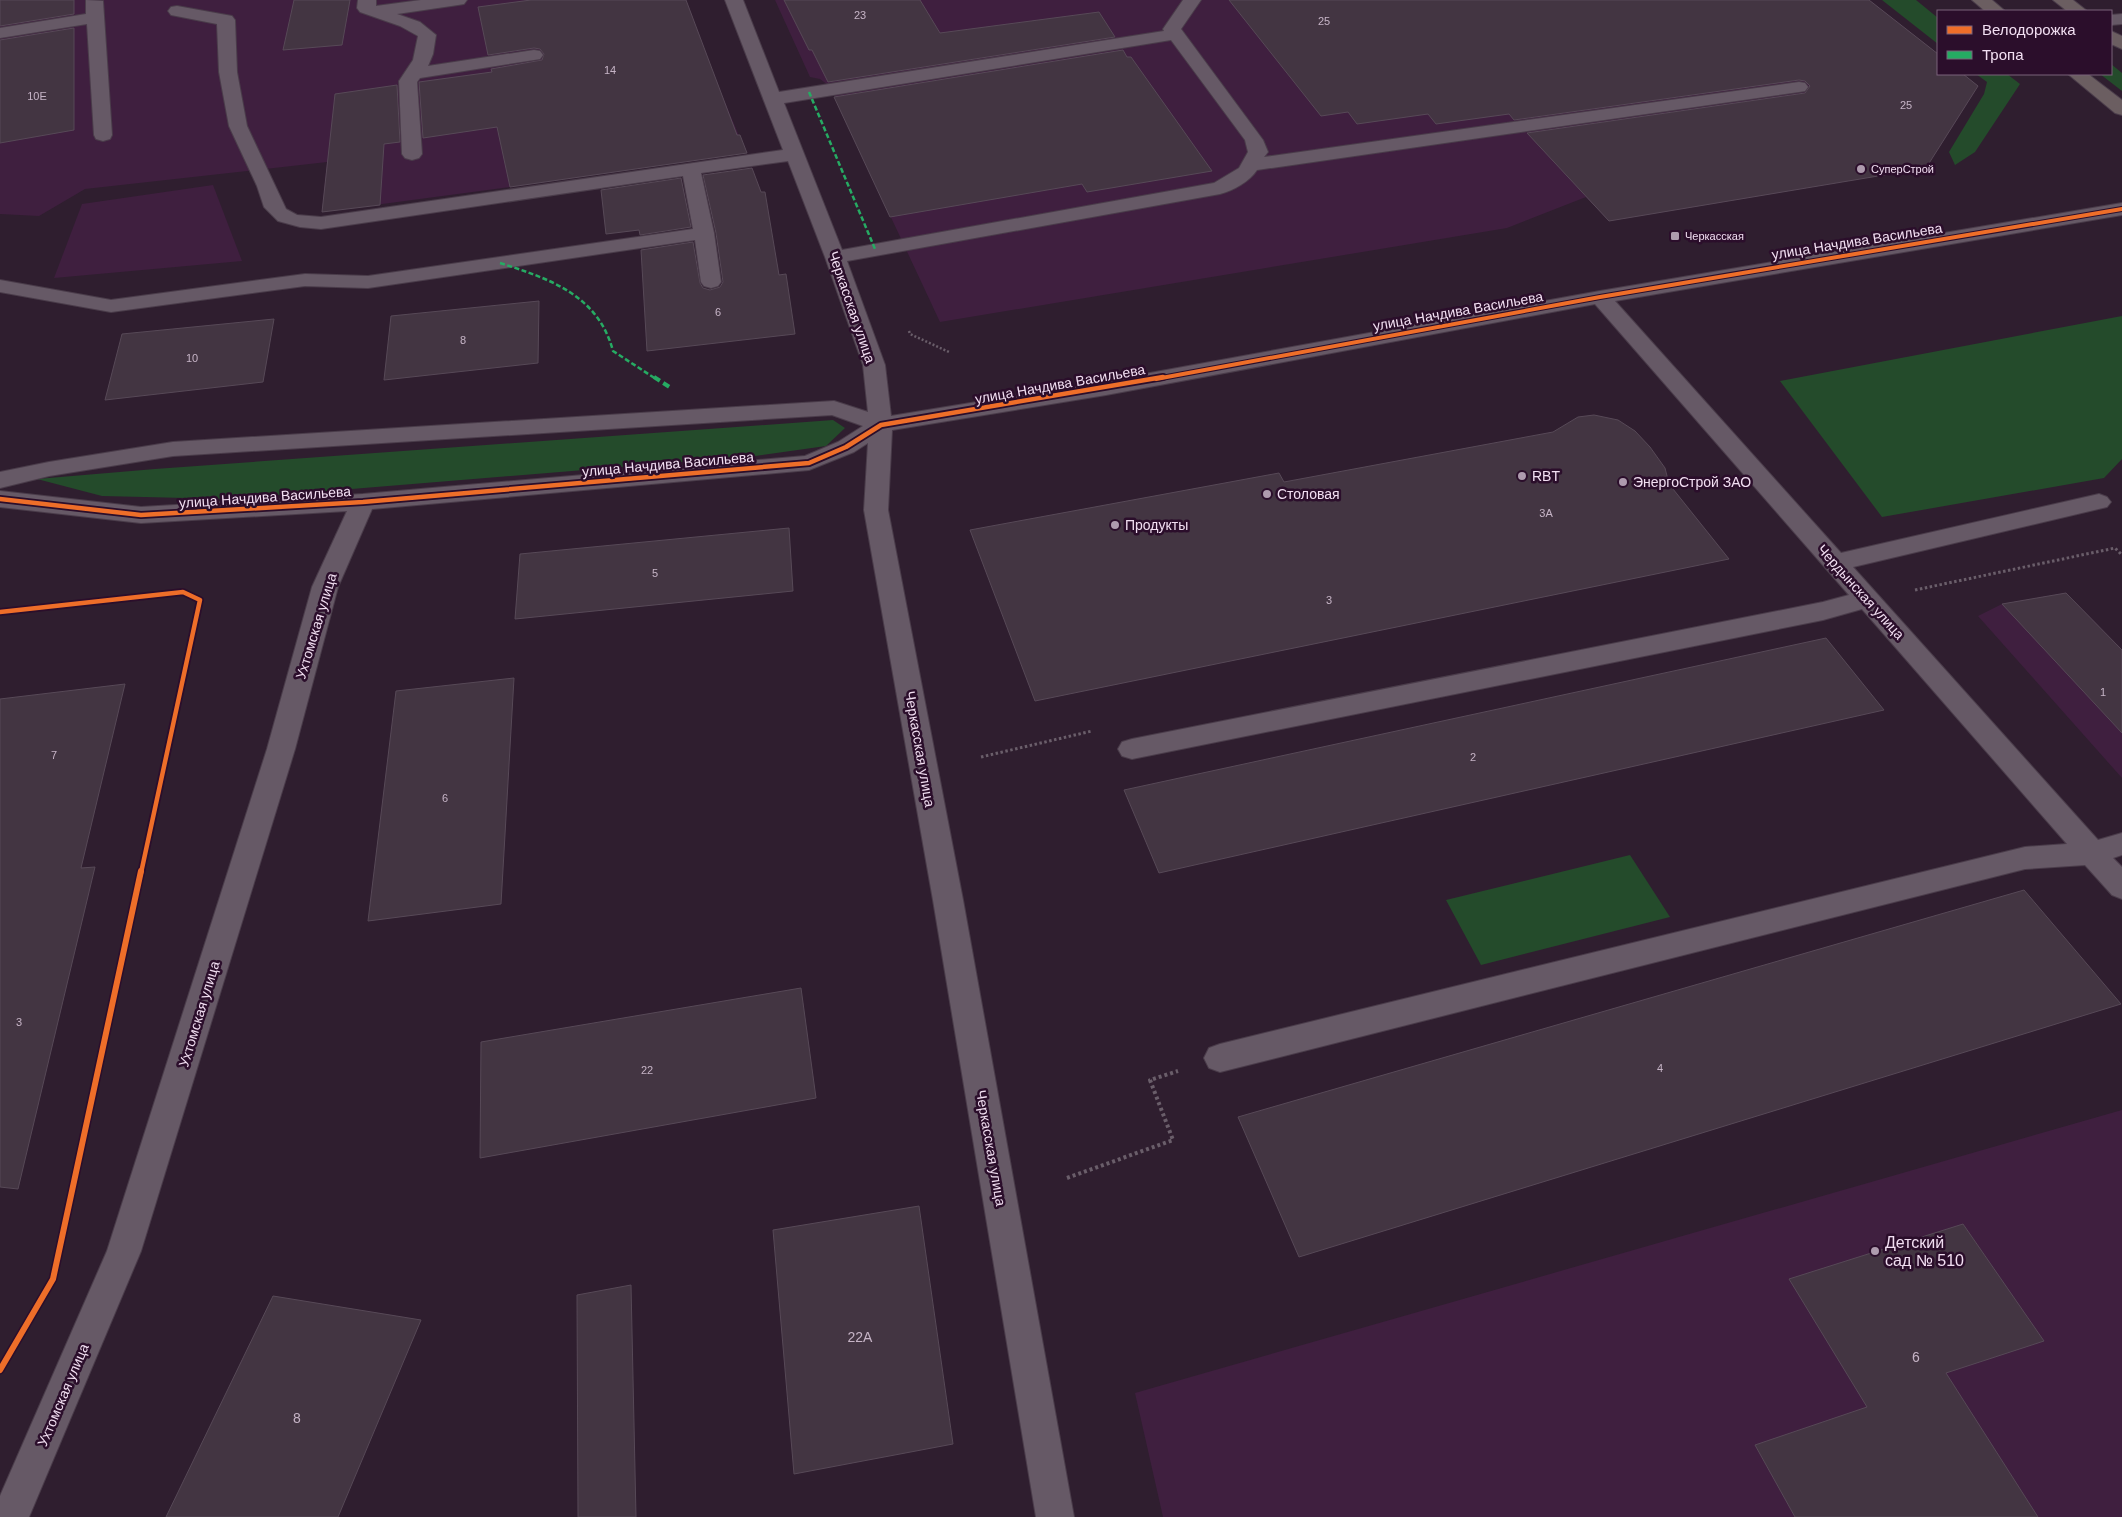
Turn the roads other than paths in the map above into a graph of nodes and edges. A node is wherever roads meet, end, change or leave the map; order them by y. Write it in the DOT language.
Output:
graph roads {
  1 [pos="94,0"];
  2 [pos="458,0"];
  3 [pos="734,0"];
  4 [pos="1192,0"];
  5 [pos="1981,0"];
  6 [pos="2062,0"];
  7 [pos="370,6"];
  8 [pos="1995,10"];
  9 [pos="2077,10"];
  10 [pos="177,11"];
  11 [pos="95,18"];
  12 [pos="0,33"];
  13 [pos="1176,34"];
  14 [pos="534,56"];
  15 [pos="417,73"];
  16 [pos="2078,75"];
  17 [pos="1799,87"];
  18 [pos="773,99"];
  19 [pos="2122,109"];
  20 [pos="103,135"];
  21 [pos="412,154"];
  22 [pos="795,154"];
  23 [pos="1251,165"];
  24 [pos="691,170"];
  25 [pos="2122,209"];
  26 [pos="704,232"];
  27 [pos="835,257"];
  28 [pos="711,282"];
  29 [pos="0,286"];
  30 [pos="1600,297"];
  31 [pos="881,425"];
  32 [pos="0,480"];
  33 [pos="0,499"];
  34 [pos="363,502"];
  35 [pos="2099,502"];
  36 [pos="1834,562"];
  37 [pos="1868,599"];
  38 [pos="1132,749"];
  39 [pos="2122,844"];
  40 [pos="2092,853"];
  41 [pos="2122,887"];
  42 [pos="1220,1058"];
  43 [pos="10,1517"];
  44 [pos="1055,1517"];
  1 -- 11 [label="street"];
  2 -- 7 [label="street"];
  3 -- 18 [label="street, Черкасская улица"];
  4 -- 13 [label="street"];
  5 -- 8 [label="main road"];
  6 -- 9 [label="main road"];
  7 -- 15 [label="street"];
  10 -- 24 [label="street"];
  11 -- 12 [label="street"];
  11 -- 20 [label="street"];
  13 -- 18 [label="street"];
  13 -- 23 [label="street"];
  14 -- 15 [label="street"];
  15 -- 21 [label="street"];
  16 -- 19 [label="main road"];
  17 -- 23 [label="street"];
  18 -- 22 [label="street, Черкасская улица"];
  22 -- 24 [label="street"];
  22 -- 27 [label="street, Черкасская улица"];
  23 -- 27 [label="street"];
  24 -- 26 [label="street"];
  25 -- 30 [label="street, улица Начдива Васильева"];
  26 -- 28 [label="street"];
  26 -- 29 [label="street"];
  27 -- 31 [label="street, Черкасская улица"];
  30 -- 31 [label="street, улица Начдива Васильева"];
  30 -- 36 [label="street, Чердынская улица"];
  31 -- 32 [label="street, улица Начдива Васильева"];
  31 -- 34 [label="street, улица Начдива Васильева"];
  31 -- 44 [label="street, Черкасская улица"];
  33 -- 34 [label="street, улица Начдива Васильева"];
  34 -- 43 [label="street, Ухтомская улица"];
  35 -- 36 [label="street"];
  36 -- 37 [label="street, Чердынская улица"];
  37 -- 38 [label="street"];
  37 -- 40 [label="street, Чердынская улица"];
  39 -- 40 [label="street"];
  40 -- 41 [label="street, Чердынская улица"];
  40 -- 42 [label="street"];
}
